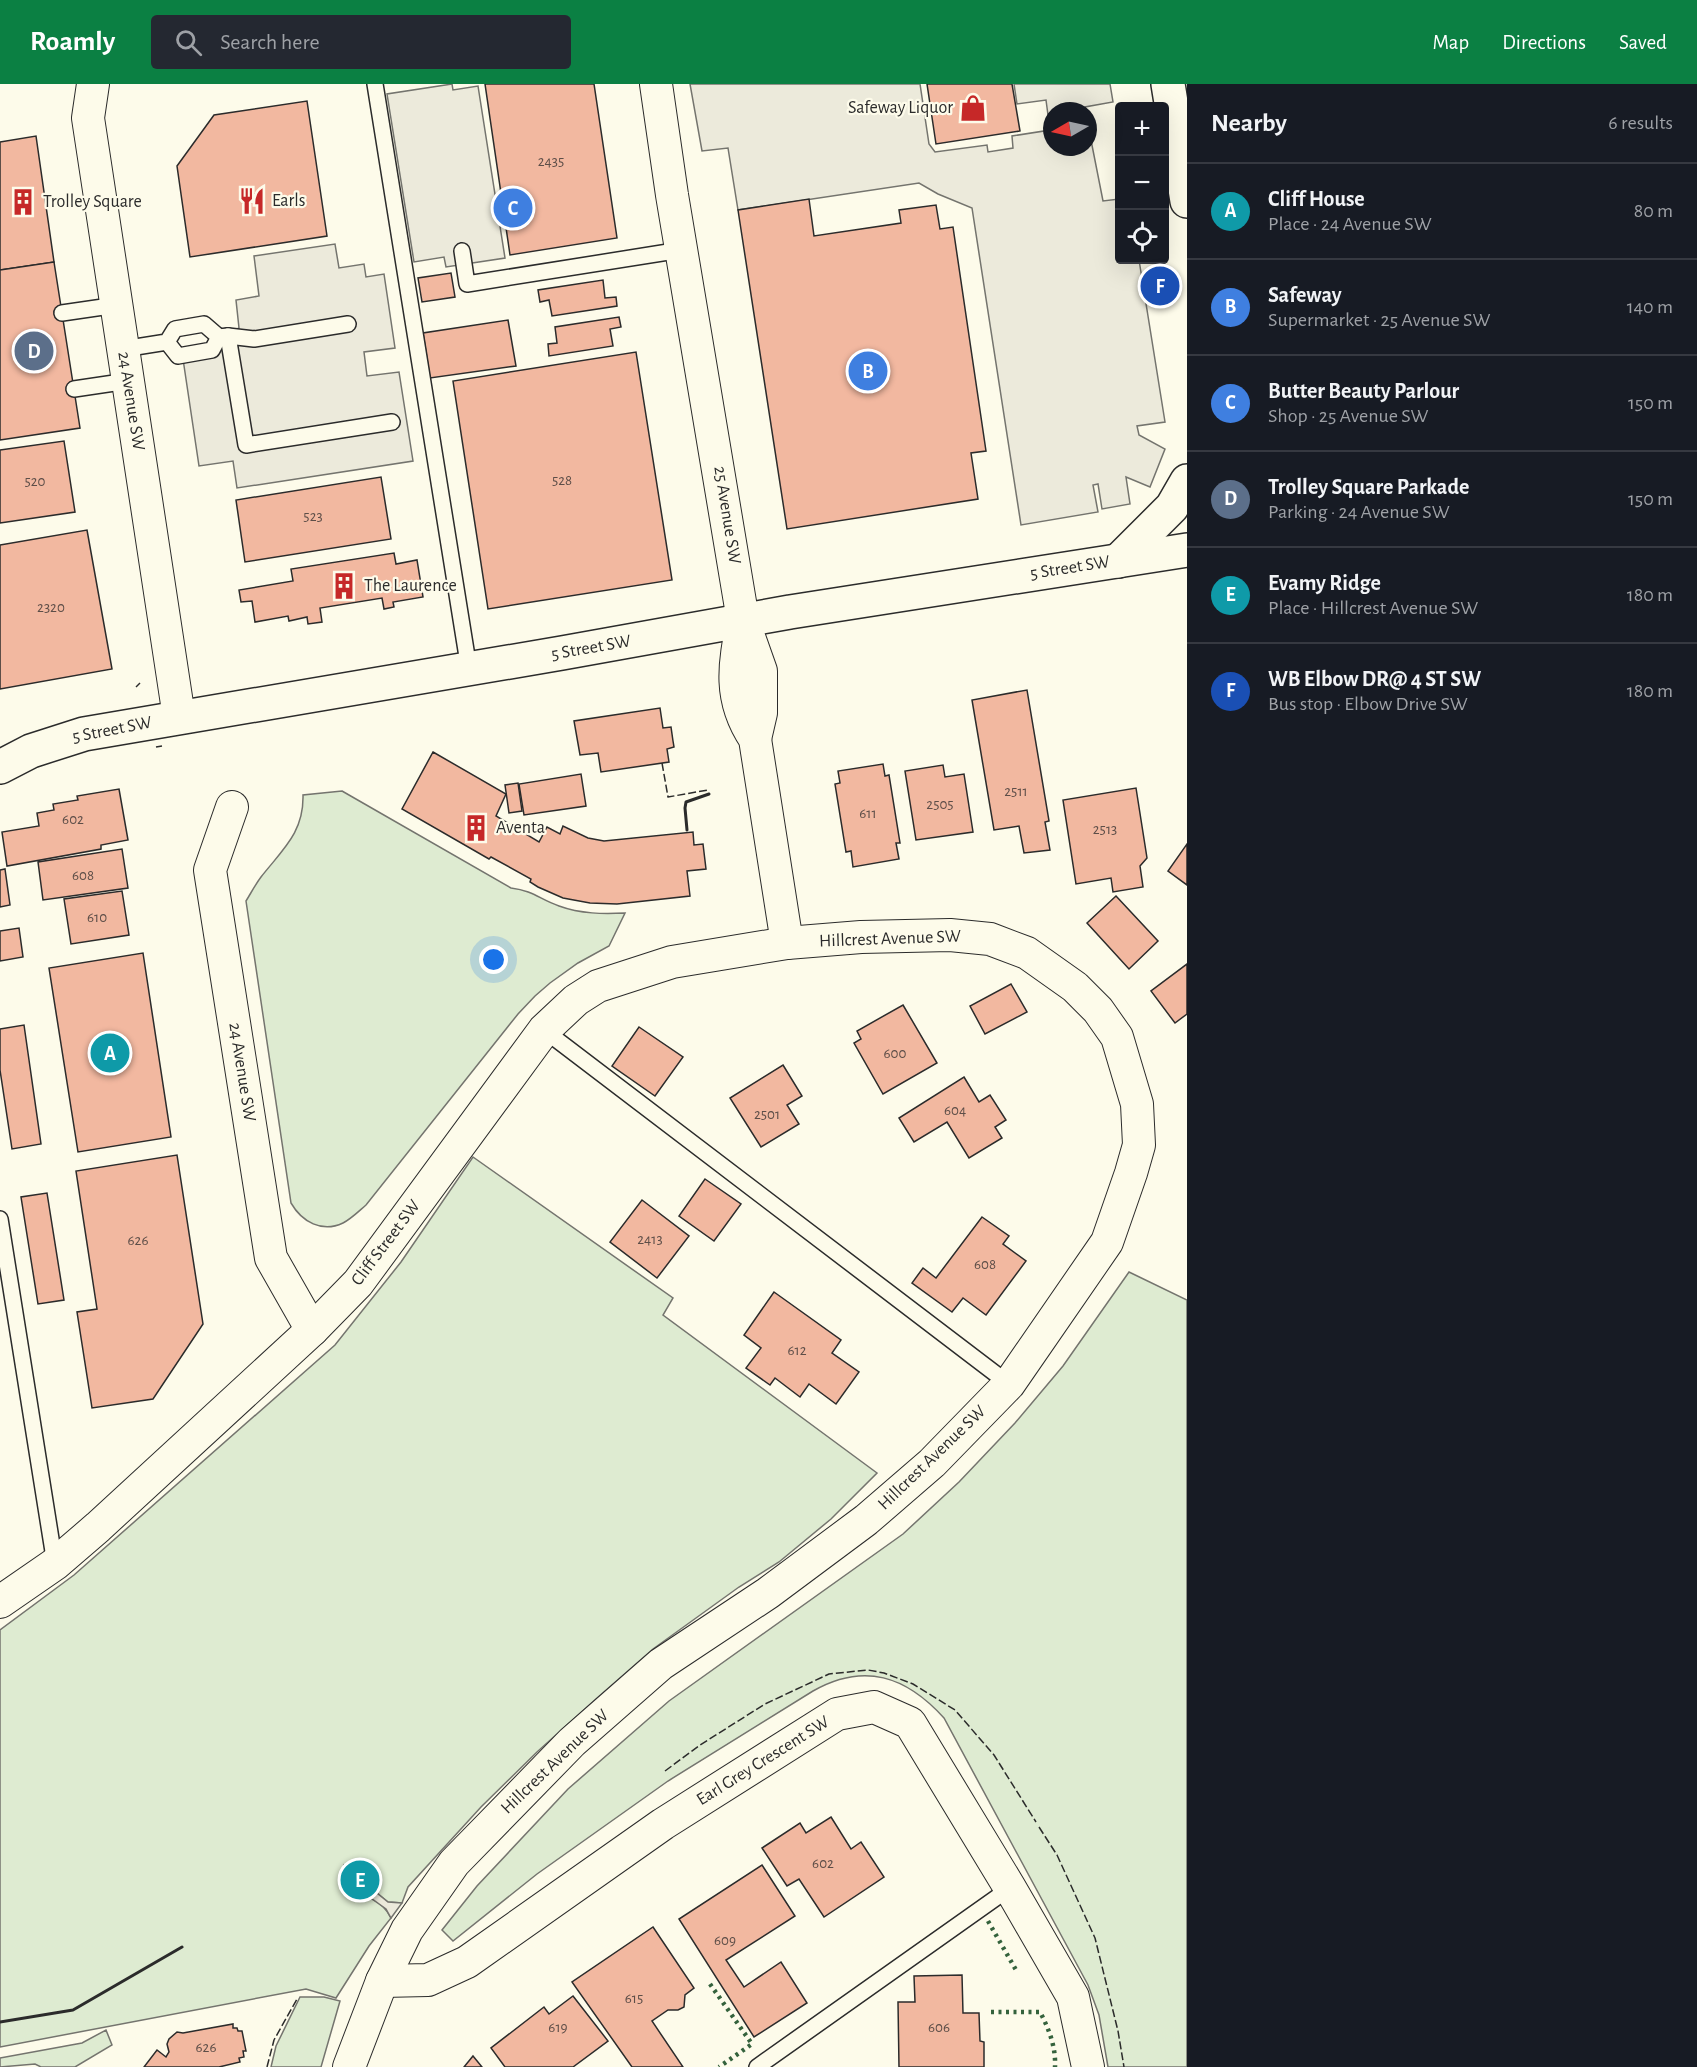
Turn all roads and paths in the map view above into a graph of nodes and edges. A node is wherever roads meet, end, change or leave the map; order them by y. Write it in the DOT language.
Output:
graph roads {
  1 [pos="93,84"];
  2 [pos="375,84"];
  3 [pos="656,84"];
  4 [pos="1168,84"];
  5 [pos="1187,201"];
  6 [pos="681,250"];
  7 [pos="462,251"];
  8 [pos="117,304"];
  9 [pos="62,313"];
  10 [pos="348,324"];
  11 [pos="223,336"];
  12 [pos="167,342"];
  13 [pos="123,349"];
  14 [pos="128,381"];
  15 [pos="74,389"];
  16 [pos="392,422"];
  17 [pos="1187,481"];
  18 [pos="1187,550"];
  19 [pos="1118,561"];
  20 [pos="743,620"];
  21 [pos="469,669"];
  22 [pos="179,717"];
  23 [pos="0,766"];
  24 [pos="232,807"];
  25 [pos="787,943"];
  26 [pos="544,1030"];
  27 [pos="0,1219"];
  28 [pos="312,1329"];
  29 [pos="1009,1384"];
  30 [pos="55,1564"];
  31 [pos="0,1602"];
  32 [pos="1010,1888"];
  33 [pos="382,1981"];
  34 [pos="349,2067"];
  35 [pos="757,2067"];
  36 [pos="1088,2067"];
  1 -- 8 [label="street, 24 Avenue SW"];
  2 -- 21 [label="lane"];
  3 -- 6 [label="street, 25 Avenue SW"];
  4 -- 5 [label="street"];
  6 -- 7 [label="lane"];
  6 -- 20 [label="street, 25 Avenue SW"];
  8 -- 9 [label="lane"];
  8 -- 13 [label="street, 24 Avenue SW"];
  10 -- 11 [label="lane"];
  11 -- 12 [label="lane"];
  11 -- 12 [label="lane"];
  11 -- 16 [label="lane"];
  12 -- 13 [label="lane"];
  13 -- 14 [label="street, 24 Avenue SW"];
  14 -- 15 [label="lane"];
  14 -- 22 [label="street, 24 Avenue SW"];
  17 -- 19 [label="street"];
  18 -- 19 [label="street, 5 Street SW"];
  19 -- 20 [label="street, 5 Street SW"];
  20 -- 21 [label="street, 5 Street SW"];
  20 -- 25 [label="street, 25 Avenue SW"];
  21 -- 22 [label="street, 5 Street SW"];
  22 -- 23 [label="street, 5 Street SW"];
  24 -- 28 [label="street, 24 Avenue SW"];
  25 -- 26 [label="street, Cliff Street SW"];
  25 -- 29 [label="street, Hillcrest Avenue SW"];
  26 -- 28 [label="street, Cliff Street SW"];
  26 -- 29 [label="lane"];
  27 -- 30 [label="lane"];
  28 -- 30 [label="street, Cliff Street SW"];
  29 -- 33 [label="street, Hillcrest Avenue SW"];
  30 -- 31 [label="street, Cliff Street SW"];
  32 -- 33 [label="street, Earl Grey Crescent SW"];
  32 -- 35 [label="lane"];
  32 -- 36 [label="street, Earl Grey Crescent SW"];
  33 -- 34 [label="street, Hillcrest Avenue SW"];
}
